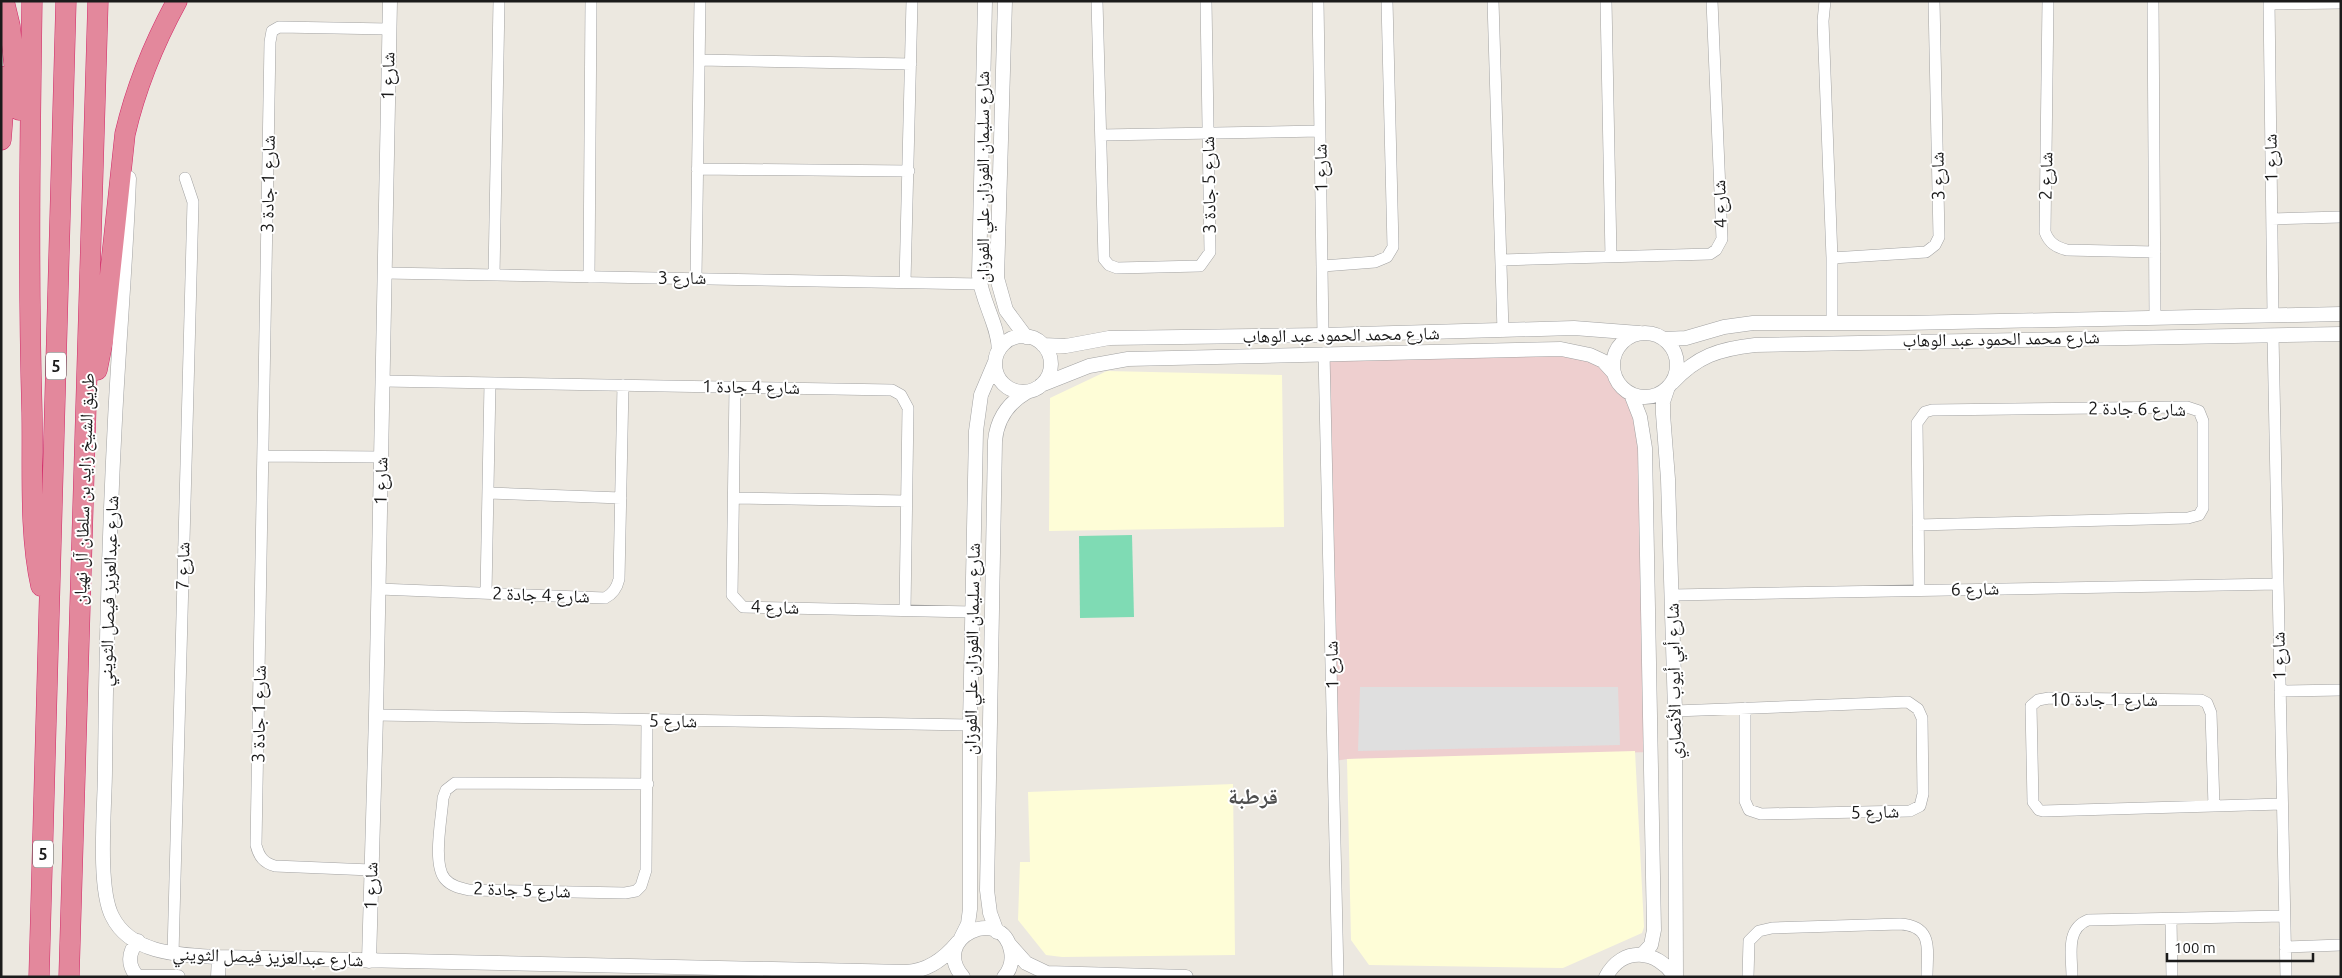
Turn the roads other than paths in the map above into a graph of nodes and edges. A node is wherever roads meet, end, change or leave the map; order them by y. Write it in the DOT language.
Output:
graph roads {
  1 [pos="4,1"];
  2 [pos="32,1"];
  3 [pos="66,1"];
  4 [pos="98,1"];
  5 [pos="177,1"];
  6 [pos="390,1"];
  7 [pos="499,1"];
  8 [pos="591,1"];
  9 [pos="700,1"];
  10 [pos="912,1"];
  11 [pos="985,1"];
  12 [pos="1005,1"];
  13 [pos="1097,1"];
  14 [pos="1206,1"];
  15 [pos="1318,1"];
  16 [pos="1387,1"];
  17 [pos="1493,1"];
  18 [pos="1606,1"];
  19 [pos="1712,1"];
  20 [pos="1825,1"];
  21 [pos="1934,1"];
  22 [pos="2048,1"];
  23 [pos="2153,1"];
  24 [pos="2269,3"];
  25 [pos="2341,3"];
  26 [pos="10,26"];
  27 [pos="389,29"];
  28 [pos="699,60"];
  29 [pos="911,64"];
  30 [pos="129,116"];
  31 [pos="1320,132"];
  32 [pos="1208,134"];
  33 [pos="1100,135"];
  34 [pos="1,140"];
  35 [pos="697,169"];
  36 [pos="909,171"];
  37 [pos="185,178"];
  38 [pos="29,199"];
  39 [pos="2341,216"];
  40 [pos="2272,219"];
  41 [pos="2155,252"];
  42 [pos="1611,257"];
  43 [pos="1832,258"];
  44 [pos="1501,260"];
  45 [pos="1323,266"];
  46 [pos="385,273"];
  47 [pos="494,275"];
  48 [pos="589,277"];
  49 [pos="696,278"];
  50 [pos="905,282"];
  51 [pos="980,284"];
  52 [pos="2341,314"];
  53 [pos="2273,315"];
  54 [pos="2155,317"];
  55 [pos="1832,322"];
  56 [pos="1906,322"];
  57 [pos="1880,323"];
  58 [pos="1503,331"];
  59 [pos="1639,333"];
  60 [pos="2341,334"];
  61 [pos="1323,335"];
  62 [pos="2273,335"];
  63 [pos="1026,337"];
  64 [pos="1665,339"];
  65 [pos="1908,341"];
  66 [pos="1880,342"];
  67 [pos="1043,345"];
  68 [pos="1324,354"];
  69 [pos="997,356"];
  70 [pos="1613,372"];
  71 [pos="383,381"];
  72 [pos="490,383"];
  73 [pos="623,385"];
  74 [pos="1041,385"];
  75 [pos="1670,385"];
  76 [pos="735,387"];
  77 [pos="1027,392"];
  78 [pos="1631,394"];
  79 [pos="86,408"];
  80 [pos="263,456"];
  81 [pos="381,456"];
  82 [pos="488,493"];
  83 [pos="621,498"];
  84 [pos="734,498"];
  85 [pos="906,501"];
  86 [pos="1918,525"];
  87 [pos="2278,584"];
  88 [pos="379,589"];
  89 [pos="1919,590"];
  90 [pos="486,593"];
  91 [pos="1672,595"];
  92 [pos="905,610"];
  93 [pos="972,612"];
  94 [pos="49,613"];
  95 [pos="2341,690"];
  96 [pos="2280,691"];
  97 [pos="1745,708"];
  98 [pos="1675,711"];
  99 [pos="376,715"];
  100 [pos="647,720"];
  101 [pos="970,726"];
  102 [pos="648,784"];
  103 [pos="2282,804"];
  104 [pos="2214,806"];
  105 [pos="1676,812"];
  106 [pos="1653,814"];
  107 [pos="969,840"];
  108 [pos="988,841"];
  109 [pos="371,870"];
  110 [pos="2284,916"];
  111 [pos="2171,919"];
  112 [pos="997,932"];
  113 [pos="960,940"];
  114 [pos="138,941"];
  115 [pos="1009,944"];
  116 [pos="2341,945"];
  117 [pos="2285,946"];
  118 [pos="173,954"];
  119 [pos="1642,955"];
  120 [pos="219,957"];
  121 [pos="369,961"];
  122 [pos="604,972"];
  123 [pos="627,972"];
  124 [pos="1608,973"];
  125 [pos="39,977"];
  126 [pos="69,977"];
  127 [pos="138,977"];
  128 [pos="173,977"];
  129 [pos="178,977"];
  130 [pos="218,977"];
  131 [pos="963,977"];
  132 [pos="1004,977"];
  133 [pos="1186,977"];
  134 [pos="1338,977"];
  135 [pos="1594,977"];
  136 [pos="1676,977"];
  137 [pos="1748,977"];
  138 [pos="1927,977"];
  139 [pos="2072,977"];
  140 [pos="2172,977"];
  141 [pos="2286,977"];
  1 -- 26 [label="highway"];
  2 -- 38 [label="highway"];
  3 -- 94 [label="highway, طريق الشيخ زايد بن سلطان آل نهيان / 5"];
  4 -- 79 [label="highway, طريق الشيخ زايد بن سلطان آل نهيان / 5"];
  5 -- 30 [label="highway"];
  6 -- 27 [label="street, شارع 1"];
  7 -- 47 [label="street"];
  8 -- 48 [label="street"];
  9 -- 28 [label="street"];
  10 -- 29 [label="street"];
  11 -- 51 [label="street, شارع سليمان الفوزان علي الفوزان"];
  12 -- 63 [label="street, شارع سليمان الفوزان علي الفوزان"];
  13 -- 33 [label="street"];
  14 -- 32 [label="street, شارع 5 جادة 3"];
  15 -- 31 [label="street, شارع 1"];
  16 -- 45 [label="street"];
  17 -- 44 [label="street"];
  18 -- 42 [label="street"];
  19 -- 42 [label="street, شارع 4"];
  20 -- 43 [label="street"];
  21 -- 43 [label="street, شارع 3"];
  22 -- 41 [label="street, شارع 2"];
  23 -- 41 [label="street"];
  24 -- 25 [label="street"];
  24 -- 40 [label="street, شارع 1"];
  26 -- 34 [label="highway"];
  26 -- 38 [label="highway"];
  27 -- 46 [label="street, شارع 1"];
  27 -- 80 [label="street, شارع 1 جادة 3"];
  28 -- 29 [label="street"];
  28 -- 35 [label="street"];
  29 -- 36 [label="street"];
  30 -- 79 [label="highway"];
  30 -- 114 [label="street, شارع عبدالعزيز فيصل الثويني"];
  31 -- 32 [label="street"];
  31 -- 45 [label="street, شارع 1"];
  32 -- 33 [label="street"];
  32 -- 33 [label="street, شارع 5 جادة 3"];
  35 -- 36 [label="street"];
  35 -- 49 [label="street"];
  36 -- 50 [label="street"];
  37 -- 118 [label="street, شارع 7"];
  38 -- 94 [label="highway"];
  39 -- 40 [label="street"];
  40 -- 53 [label="street, شارع 1"];
  41 -- 54 [label="street"];
  42 -- 44 [label="street, شارع 4"];
  43 -- 55 [label="street"];
  44 -- 58 [label="street"];
  45 -- 61 [label="street, شارع 1"];
  46 -- 47 [label="street, شارع 3"];
  46 -- 71 [label="street, شارع 1"];
  47 -- 48 [label="street, شارع 3"];
  48 -- 49 [label="street, شارع 3"];
  49 -- 50 [label="street, شارع 3"];
  50 -- 51 [label="street, شارع 3"];
  51 -- 69 [label="street, شارع سليمان الفوزان علي الفوزان"];
  52 -- 53 [label="street, شارع محمد الحمود عبد الوهاب"];
  53 -- 54 [label="street, شارع محمد الحمود عبد الوهاب"];
  54 -- 56 [label="street, شارع محمد الحمود عبد الوهاب"];
  55 -- 57 [label="street, شارع محمد الحمود عبد الوهاب"];
  55 -- 64 [label="street, شارع محمد الحمود عبد الوهاب"];
  56 -- 57 [label="street, شارع محمد الحمود عبد الوهاب"];
  56 -- 65 [label="street"];
  57 -- 66 [label="street"];
  58 -- 59 [label="street, شارع محمد الحمود عبد الوهاب"];
  58 -- 61 [label="street, شارع محمد الحمود عبد الوهاب"];
  59 -- 64 [label="street"];
  59 -- 70 [label="street"];
  60 -- 62 [label="street, شارع محمد الحمود عبد الوهاب"];
  61 -- 67 [label="street, شارع محمد الحمود عبد الوهاب"];
  62 -- 65 [label="street, شارع محمد الحمود عبد الوهاب"];
  62 -- 87 [label="street, شارع 1"];
  63 -- 67 [label="street"];
  63 -- 69 [label="street"];
  64 -- 75 [label="street"];
  65 -- 66 [label="street, شارع محمد الحمود عبد الوهاب"];
  66 -- 75 [label="street, شارع محمد الحمود عبد الوهاب"];
  67 -- 74 [label="street"];
  68 -- 70 [label="street, شارع محمد الحمود عبد الوهاب"];
  68 -- 74 [label="street, شارع محمد الحمود عبد الوهاب"];
  68 -- 134 [label="street, شارع 1"];
  69 -- 77 [label="street"];
  69 -- 93 [label="street, شارع سليمان الفوزان علي الفوزان"];
  70 -- 78 [label="street"];
  71 -- 72 [label="street, شارع 4 جادة 1"];
  71 -- 81 [label="street, شارع 1"];
  72 -- 73 [label="street, شارع 4 جادة 1"];
  72 -- 82 [label="street"];
  73 -- 76 [label="street, شارع 4 جادة 1"];
  73 -- 83 [label="street, شارع 4 جادة 2"];
  74 -- 77 [label="street"];
  75 -- 78 [label="street"];
  75 -- 91 [label="street, شارع أبي أيوب الأنصاري"];
  76 -- 84 [label="street, شارع 4"];
  76 -- 85 [label="street, شارع 4 جادة 1"];
  77 -- 108 [label="street, شارع سليمان الفوزان علي الفوزان"];
  78 -- 106 [label="street, شارع أبي أيوب الأنصاري"];
  79 -- 126 [label="highway, طريق الشيخ زايد بن سلطان آل نهيان / 5"];
  80 -- 81 [label="street"];
  80 -- 109 [label="street, شارع 1 جادة 3"];
  81 -- 88 [label="street, شارع 1"];
  82 -- 83 [label="street"];
  82 -- 90 [label="street"];
  83 -- 90 [label="street, شارع 4 جادة 2"];
  84 -- 85 [label="street"];
  84 -- 92 [label="street, شارع 4"];
  85 -- 92 [label="street, شارع 4 جادة 1"];
  86 -- 86 [label="street, شارع 6 جادة 2"];
  86 -- 89 [label="street, شارع 6 جادة 2"];
  87 -- 89 [label="street, شارع 6"];
  87 -- 96 [label="street, شارع 1"];
  88 -- 90 [label="street, شارع 4 جادة 2"];
  88 -- 99 [label="street, شارع 1"];
  89 -- 91 [label="street, شارع 6"];
  91 -- 98 [label="street, شارع أبي أيوب الأنصاري"];
  92 -- 93 [label="street, شارع 4"];
  93 -- 101 [label="street, شارع سليمان الفوزان علي الفوزان"];
  94 -- 125 [label="highway, طريق الشيخ زايد بن سلطان آل نهيان / 5"];
  95 -- 96 [label="street"];
  96 -- 103 [label="street, شارع 1"];
  97 -- 97 [label="street, شارع 5"];
  97 -- 98 [label="street, شارع 5"];
  98 -- 105 [label="street, شارع أبي أيوب الأنصاري"];
  99 -- 100 [label="street, شارع 5"];
  99 -- 109 [label="street, شارع 1"];
  100 -- 101 [label="street, شارع 5"];
  100 -- 102 [label="street, شارع 5 جادة 2"];
  101 -- 107 [label="street, شارع سليمان الفوزان علي الفوزان"];
  102 -- 102 [label="street, شارع 5 جادة 2"];
  103 -- 104 [label="street, شارع 1 جادة 10"];
  103 -- 110 [label="street, شارع 1"];
  104 -- 104 [label="street, شارع 1 جادة 10"];
  105 -- 106 [label="street"];
  105 -- 136 [label="street, شارع أبي أيوب الأنصاري"];
  106 -- 119 [label="street, شارع أبي أيوب الأنصاري"];
  107 -- 108 [label="street"];
  107 -- 113 [label="street, شارع سليمان الفوزان علي الفوزان"];
  108 -- 112 [label="street, شارع سليمان الفوزان علي الفوزان"];
  109 -- 121 [label="street, شارع 1"];
  110 -- 111 [label="street"];
  110 -- 117 [label="street, شارع 1"];
  111 -- 139 [label="street"];
  111 -- 140 [label="street"];
  112 -- 113 [label="street"];
  112 -- 115 [label="street"];
  113 -- 123 [label="street, شارع عبدالعزيز فيصل الثويني"];
  113 -- 131 [label="street"];
  114 -- 118 [label="street, شارع عبدالعزيز فيصل الثويني"];
  114 -- 127 [label="street"];
  115 -- 132 [label="street"];
  115 -- 133 [label="street"];
  116 -- 117 [label="street"];
  117 -- 141 [label="street, شارع 1"];
  118 -- 120 [label="street, شارع عبدالعزيز فيصل الثويني"];
  119 -- 124 [label="street"];
  119 -- 136 [label="street"];
  120 -- 121 [label="street, شارع عبدالعزيز فيصل الثويني"];
  120 -- 130 [label="street"];
  121 -- 122 [label="street, شارع عبدالعزيز فيصل الثويني"];
  122 -- 123 [label="street, شارع عبدالعزيز فيصل الثويني"];
  124 -- 135 [label="street"];
  127 -- 128 [label="street, شارع عبدالعزيز فيصل الثويني"];
  128 -- 129 [label="street, شارع عبدالعزيز فيصل الثويني"];
  137 -- 138 [label="street"];
}
